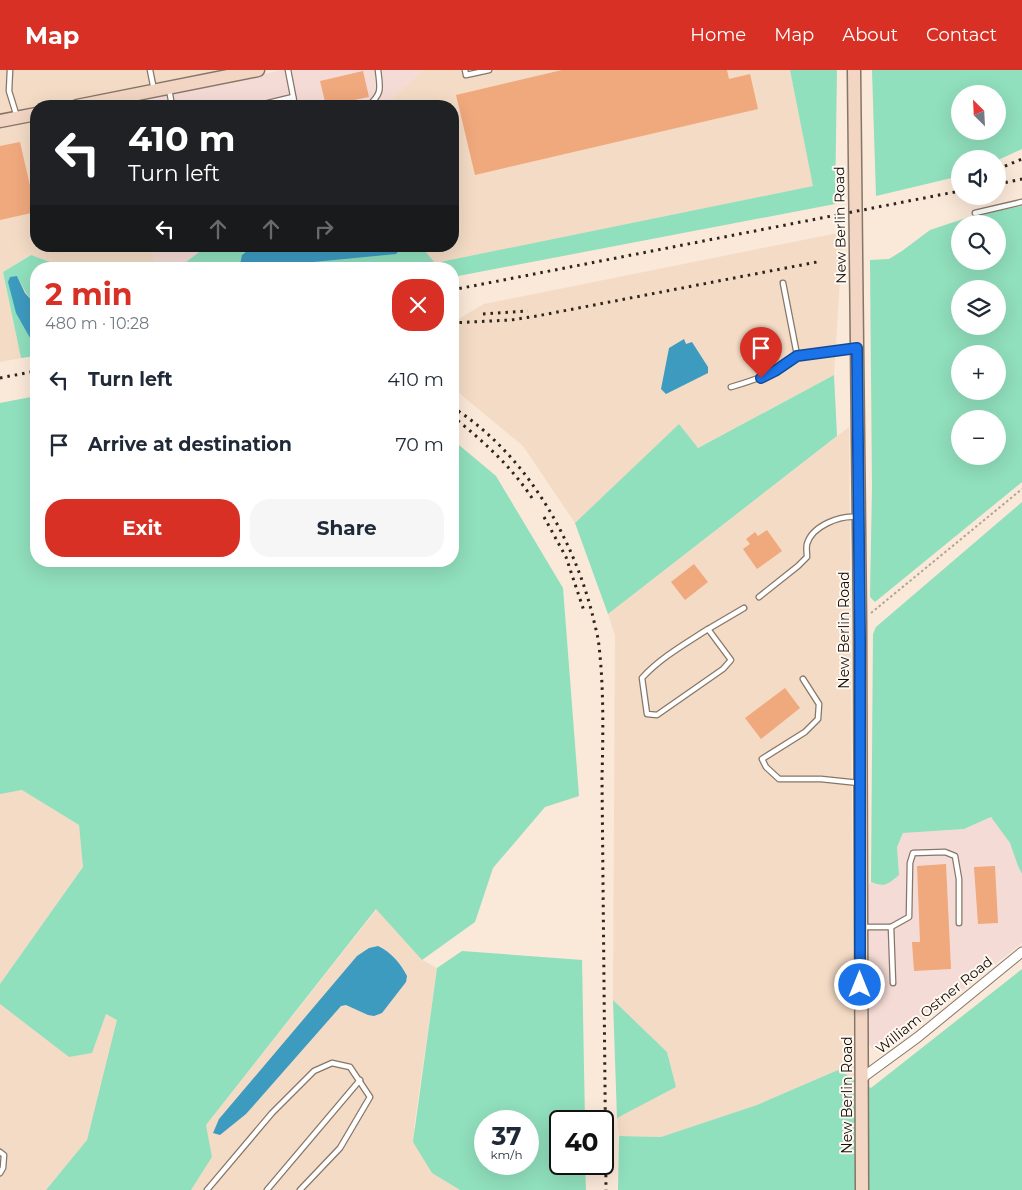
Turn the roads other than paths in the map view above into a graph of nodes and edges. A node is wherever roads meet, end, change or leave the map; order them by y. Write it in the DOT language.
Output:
graph roads {
  1 [pos="10,70"];
  2 [pos="150,70"];
  3 [pos="258,70"];
  4 [pos="288,70"];
  5 [pos="378,70"];
  6 [pos="465,70"];
  7 [pos="489,70"];
  8 [pos="854,70"];
  9 [pos="169,88"];
  10 [pos="154,91"];
  11 [pos="293,97"];
  12 [pos="108,100"];
  13 [pos="171,100"];
  14 [pos="281,100"];
  15 [pos="294,100"];
  16 [pos="375,100"];
  17 [pos="30,115"];
  18 [pos="17,118"];
  19 [pos="0,121"];
  20 [pos="1022,202"];
  21 [pos="976,213"];
  22 [pos="783,283"];
  23 [pos="857,348"];
  24 [pos="797,356"];
  25 [pos="731,387"];
  26 [pos="858,517"];
  27 [pos="759,597"];
  28 [pos="744,608"];
  29 [pos="708,629"];
  30 [pos="803,680"];
  31 [pos="860,783"];
  32 [pos="958,923"];
  33 [pos="860,927"];
  34 [pos="891,928"];
  35 [pos="1022,952"];
  36 [pos="893,983"];
  37 [pos="862,1078"];
  38 [pos="360,1080"];
  39 [pos="0,1152"];
  40 [pos="0,1173"];
  41 [pos="207,1190"];
  42 [pos="266,1190"];
  43 [pos="300,1190"];
  44 [pos="862,1190"];
  1 -- 18 [label="lane"];
  2 -- 10 [label="lane"];
  3 -- 9 [label="street"];
  4 -- 11 [label="lane"];
  5 -- 16 [label="lane"];
  6 -- 7 [label="lane"];
  8 -- 23 [label="street, New Berlin Road"];
  9 -- 10 [label="street"];
  9 -- 13 [label="lane"];
  10 -- 12 [label="street"];
  11 -- 14 [label="lane"];
  11 -- 15 [label="lane"];
  17 -- 18 [label="street"];
  18 -- 19 [label="street"];
  20 -- 21 [label="lane"];
  22 -- 24 [label="lane"];
  23 -- 24 [label="lane"];
  23 -- 26 [label="street, New Berlin Road"];
  24 -- 25 [label="lane"];
  26 -- 27 [label="lane"];
  26 -- 31 [label="street, New Berlin Road"];
  28 -- 29 [label="lane"];
  29 -- 29 [label="lane"];
  30 -- 31 [label="lane"];
  31 -- 33 [label="street, New Berlin Road"];
  32 -- 34 [label="lane"];
  33 -- 34 [label="lane"];
  33 -- 37 [label="street, New Berlin Road"];
  34 -- 36 [label="lane"];
  35 -- 37 [label="street, William Ostner Road"];
  37 -- 44 [label="street, New Berlin Road"];
  38 -- 41 [label="lane"];
  38 -- 42 [label="lane"];
  38 -- 43 [label="lane"];
  39 -- 40 [label="lane"];
}
